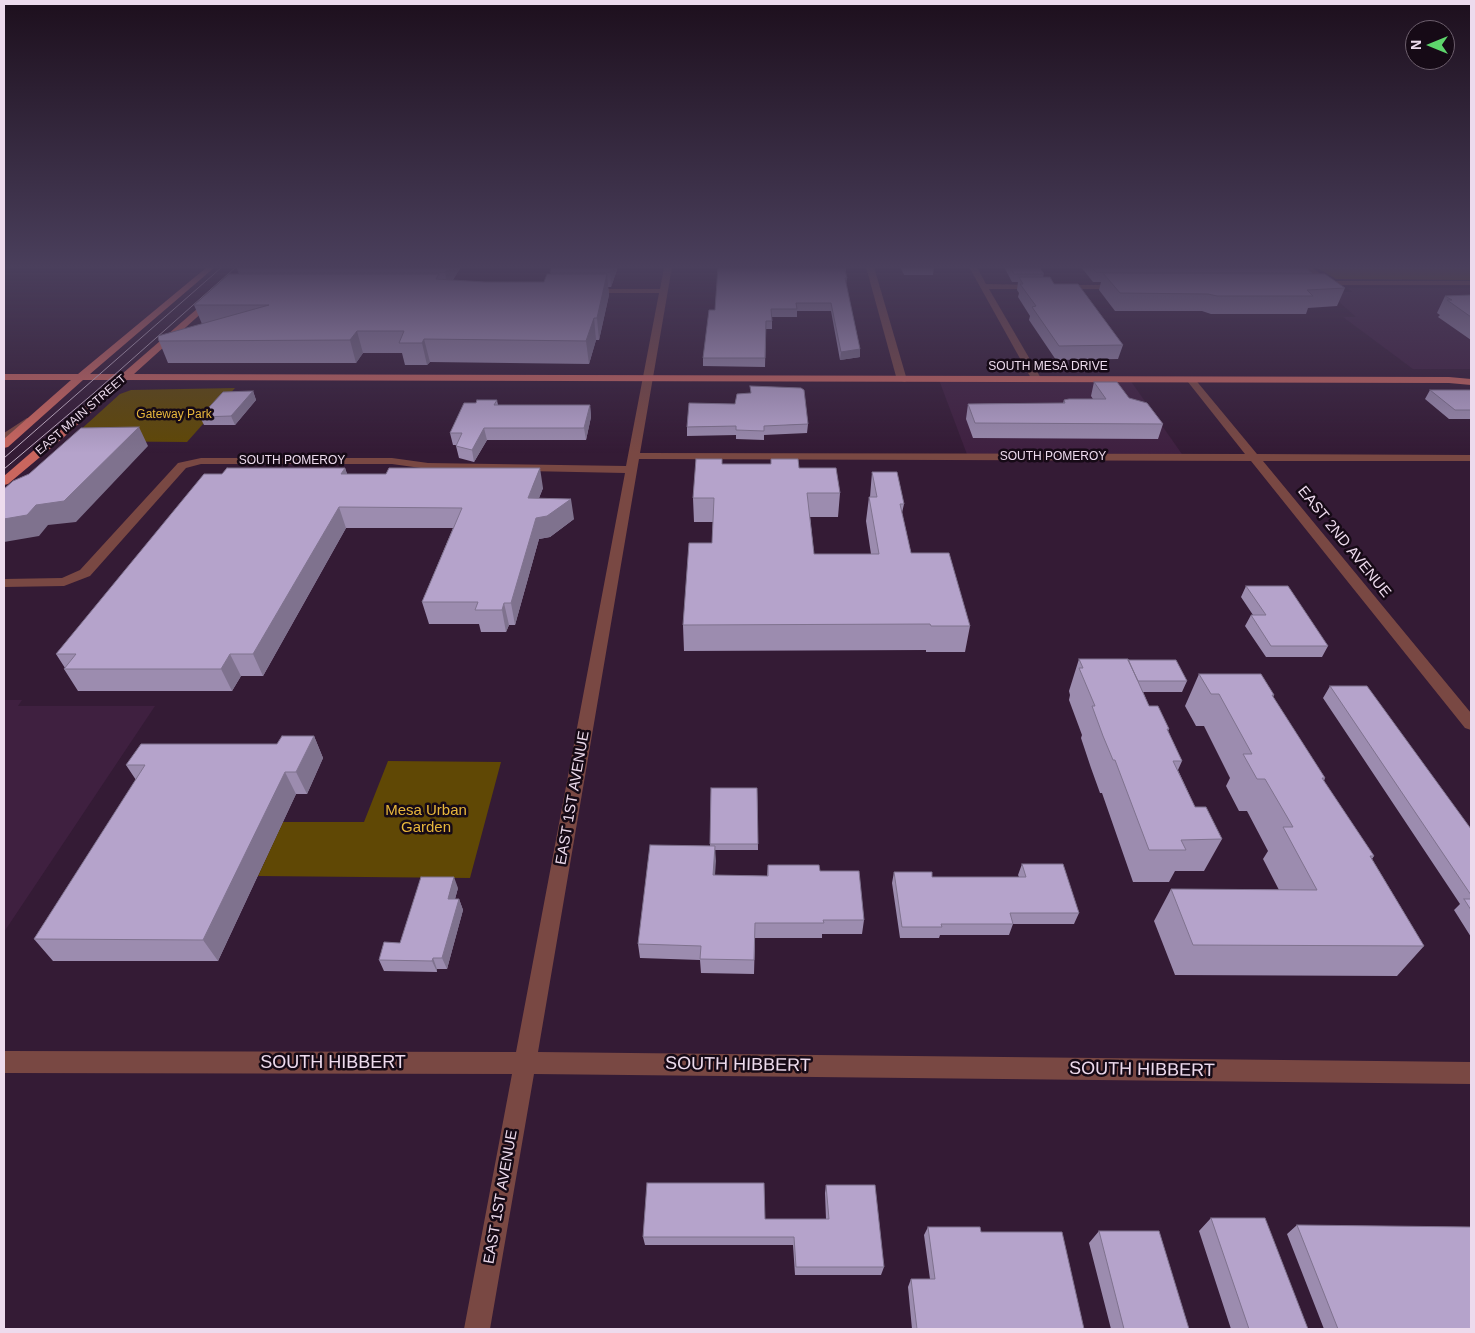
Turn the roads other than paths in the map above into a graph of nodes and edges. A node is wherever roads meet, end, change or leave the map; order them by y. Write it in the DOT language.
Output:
graph roads {
  1 [pos="136,329"];
  2 [pos="178,329"];
  3 [pos="658,329"];
  4 [pos="888,329"];
  5 [pos="1008,329"];
  6 [pos="4,377"];
  7 [pos="80,377"];
  8 [pos="124,378"];
  9 [pos="649,379"];
  10 [pos="902,380"];
  11 [pos="1037,380"];
  12 [pos="1191,380"];
  13 [pos="1468,380"];
  14 [pos="31,419"];
  15 [pos="4,438"];
  16 [pos="4,445"];
  17 [pos="1253,457"];
  18 [pos="1471,458"];
  19 [pos="633,463"];
  20 [pos="4,482"];
  21 [pos="4,583"];
  22 [pos="1471,724"];
  23 [pos="4,1062"];
  24 [pos="526,1064"];
  25 [pos="1471,1073"];
  26 [pos="477,1329"];
  1 -- 7 [label="main road, EAST MAIN STREET"];
  2 -- 8 [label="main road, EAST MAIN STREET"];
  3 -- 9 [label="street, EAST 1ST AVENUE"];
  4 -- 10 [label="street"];
  5 -- 11 [label="street"];
  6 -- 7 [label="main road, SOUTH MESA DRIVE"];
  7 -- 8 [label="main road, SOUTH MESA DRIVE"];
  7 -- 14 [label="main road, EAST MAIN STREET"];
  8 -- 9 [label="main road, SOUTH MESA DRIVE"];
  8 -- 20 [label="main road, EAST MAIN STREET"];
  9 -- 10 [label="main road, SOUTH MESA DRIVE"];
  9 -- 19 [label="street, EAST 1ST AVENUE"];
  10 -- 11 [label="main road, SOUTH MESA DRIVE"];
  11 -- 12 [label="main road, SOUTH MESA DRIVE"];
  12 -- 13 [label="main road, SOUTH MESA DRIVE"];
  12 -- 17 [label="street, EAST 2ND AVENUE"];
  14 -- 15 [label="street"];
  14 -- 16 [label="main road, EAST MAIN STREET"];
  17 -- 18 [label="street, SOUTH POMEROY"];
  17 -- 19 [label="street, SOUTH POMEROY"];
  17 -- 22 [label="street, EAST 2ND AVENUE"];
  19 -- 21 [label="street, SOUTH POMEROY"];
  19 -- 24 [label="street, EAST 1ST AVENUE"];
  23 -- 24 [label="street, SOUTH HIBBERT"];
  24 -- 25 [label="street, SOUTH HIBBERT"];
  24 -- 26 [label="street, EAST 1ST AVENUE"];
}
